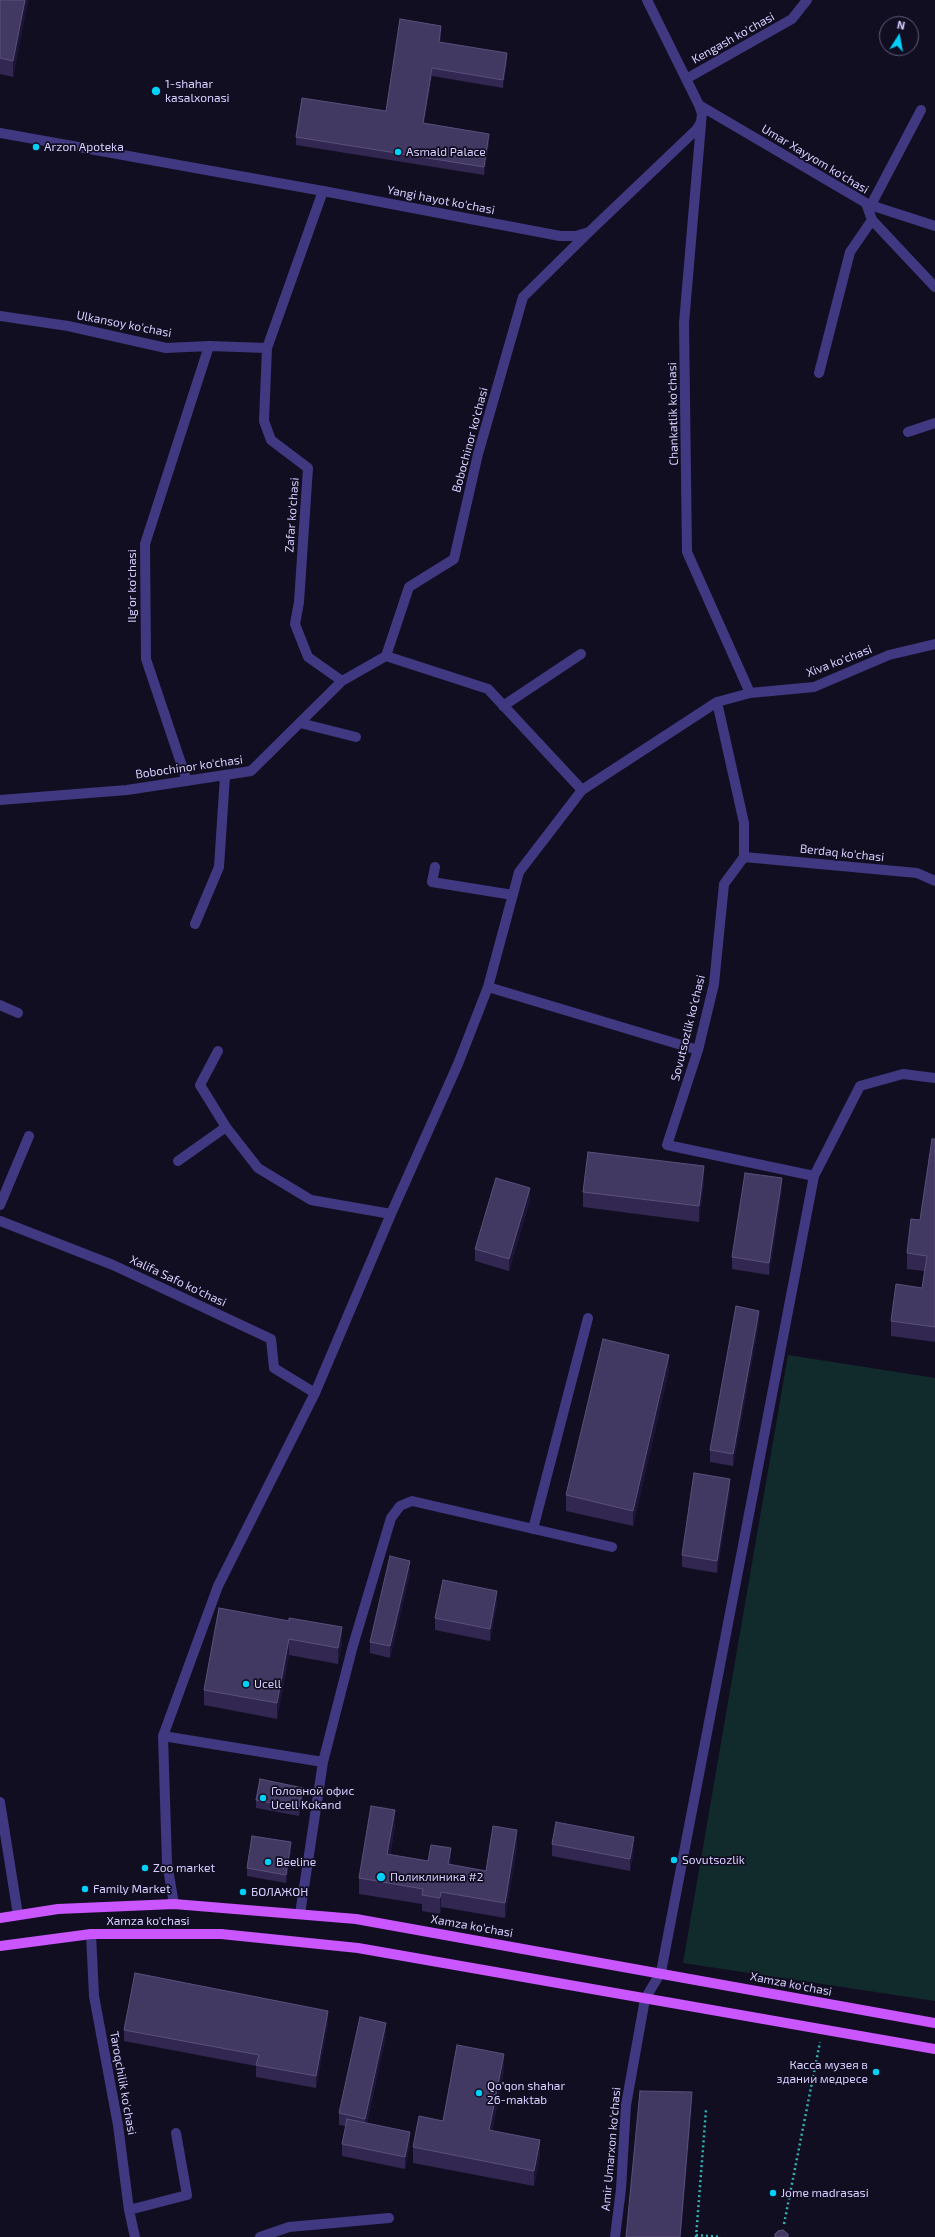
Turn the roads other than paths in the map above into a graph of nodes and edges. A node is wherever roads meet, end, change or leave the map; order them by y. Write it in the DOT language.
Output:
graph roads {
  1 [pos="647,0"];
  2 [pos="807,0"];
  3 [pos="686,79"];
  4 [pos="699,104"];
  5 [pos="921,110"];
  6 [pos="701,122"];
  7 [pos="0,133"];
  8 [pos="323,191"];
  9 [pos="869,204"];
  10 [pos="872,220"];
  11 [pos="935,226"];
  12 [pos="589,232"];
  13 [pos="935,287"];
  14 [pos="0,316"];
  15 [pos="209,346"];
  16 [pos="267,348"];
  17 [pos="819,373"];
  18 [pos="935,423"];
  19 [pos="908,432"];
  20 [pos="935,644"];
  21 [pos="581,654"];
  22 [pos="386,656"];
  23 [pos="342,681"];
  24 [pos="750,693"];
  25 [pos="717,702"];
  26 [pos="503,706"];
  27 [pos="300,723"];
  28 [pos="356,737"];
  29 [pos="225,776"];
  30 [pos="186,781"];
  31 [pos="582,790"];
  32 [pos="0,800"];
  33 [pos="744,857"];
  34 [pos="436,867"];
  35 [pos="935,881"];
  36 [pos="512,895"];
  37 [pos="195,924"];
  38 [pos="488,987"];
  39 [pos="0,1005"];
  40 [pos="18,1013"];
  41 [pos="698,1050"];
  42 [pos="218,1051"];
  43 [pos="935,1078"];
  44 [pos="226,1127"];
  45 [pos="29,1136"];
  46 [pos="178,1161"];
  47 [pos="814,1176"];
  48 [pos="0,1205"];
  49 [pos="391,1214"];
  50 [pos="0,1221"];
  51 [pos="588,1318"];
  52 [pos="315,1393"];
  53 [pos="534,1529"];
  54 [pos="612,1547"];
  55 [pos="162,1736"];
  56 [pos="323,1762"];
  57 [pos="0,1802"];
  58 [pos="174,1904"];
  59 [pos="300,1914"];
  60 [pos="18,1915"];
  61 [pos="0,1918"];
  62 [pos="91,1934"];
  63 [pos="0,1946"];
  64 [pos="661,1972"];
  65 [pos="645,1999"];
  66 [pos="935,2023"];
  67 [pos="935,2049"];
  68 [pos="176,2133"];
  69 [pos="128,2210"];
  70 [pos="389,2218"];
  71 [pos="136,2237"];
  72 [pos="260,2237"];
  73 [pos="616,2237"];
  1 -- 3 [label="street"];
  2 -- 3 [label="street, Kengash ko'chasi"];
  3 -- 4 [label="street"];
  4 -- 6 [label="street"];
  4 -- 9 [label="street, Umar Xayyom ko'chasi"];
  5 -- 9 [label="street"];
  6 -- 12 [label="street"];
  6 -- 24 [label="street, Chankatlik ko'chasi"];
  7 -- 8 [label="street, Yangi hayot ko'chasi"];
  8 -- 12 [label="street, Yangi hayot ko'chasi"];
  8 -- 16 [label="street, Zafar ko'chasi"];
  9 -- 10 [label="street, Umar Xayyom ko'chasi"];
  9 -- 11 [label="street"];
  10 -- 13 [label="street, Umar Xayyom ko'chasi"];
  10 -- 17 [label="street"];
  12 -- 22 [label="street, Bobochinor ko'chasi"];
  14 -- 15 [label="street, Ulkansoy ko'chasi"];
  15 -- 16 [label="street, Ulkansoy ko'chasi"];
  15 -- 30 [label="street, Ilg'or ko'chasi"];
  16 -- 23 [label="street, Zafar ko'chasi"];
  18 -- 19 [label="street"];
  20 -- 24 [label="street, Xiva ko'chasi"];
  21 -- 26 [label="street"];
  22 -- 23 [label="street, Bobochinor ko'chasi"];
  22 -- 26 [label="street"];
  23 -- 27 [label="street, Bobochinor ko'chasi"];
  24 -- 25 [label="street, Xiva ko'chasi"];
  25 -- 31 [label="street, Xiva ko'chasi"];
  25 -- 33 [label="street"];
  26 -- 31 [label="street"];
  27 -- 28 [label="street"];
  27 -- 29 [label="street, Bobochinor ko'chasi"];
  29 -- 30 [label="street, Bobochinor ko'chasi"];
  29 -- 37 [label="street"];
  30 -- 32 [label="street, Bobochinor ko'chasi"];
  31 -- 36 [label="street, Xiva ko'chasi"];
  33 -- 35 [label="street, Berdaq ko'chasi"];
  33 -- 41 [label="street, Sovutsozlik ko'chasi"];
  34 -- 36 [label="street"];
  36 -- 38 [label="street, Xiva ko'chasi"];
  38 -- 41 [label="street"];
  38 -- 49 [label="street, Xiva ko'chasi"];
  39 -- 40 [label="street"];
  41 -- 47 [label="street, Sovutsozlik ko'chasi"];
  42 -- 44 [label="street"];
  43 -- 47 [label="street, Amir Umarxon ko'chasi"];
  44 -- 46 [label="street"];
  44 -- 49 [label="street"];
  45 -- 48 [label="street"];
  47 -- 64 [label="street, Amir Umarxon ko'chasi"];
  49 -- 52 [label="street, Xiva ko'chasi"];
  50 -- 52 [label="street, Xalifa Safo ko'chasi"];
  51 -- 53 [label="street"];
  52 -- 55 [label="street, Xiva ko'chasi"];
  53 -- 54 [label="street"];
  53 -- 56 [label="street"];
  55 -- 56 [label="street"];
  55 -- 58 [label="street"];
  56 -- 59 [label="street"];
  57 -- 60 [label="street"];
  58 -- 59 [label="main road, Xamza ko'chasi"];
  58 -- 60 [label="main road, Xamza ko'chasi"];
  59 -- 64 [label="main road, Xamza ko'chasi"];
  60 -- 61 [label="main road, Xamza ko'chasi"];
  62 -- 63 [label="main road, Xamza ko'chasi"];
  62 -- 65 [label="main road, Xamza ko'chasi"];
  62 -- 69 [label="street, Taroqchilik ko'chasi"];
  64 -- 65 [label="street, Amir Umarxon ko'chasi"];
  64 -- 66 [label="main road, Xamza ko'chasi"];
  65 -- 67 [label="main road, Xamza ko'chasi"];
  65 -- 73 [label="street, Amir Umarxon ko'chasi"];
  68 -- 69 [label="street"];
  69 -- 71 [label="street, Taroqchilik ko'chasi"];
  70 -- 72 [label="street"];
}
